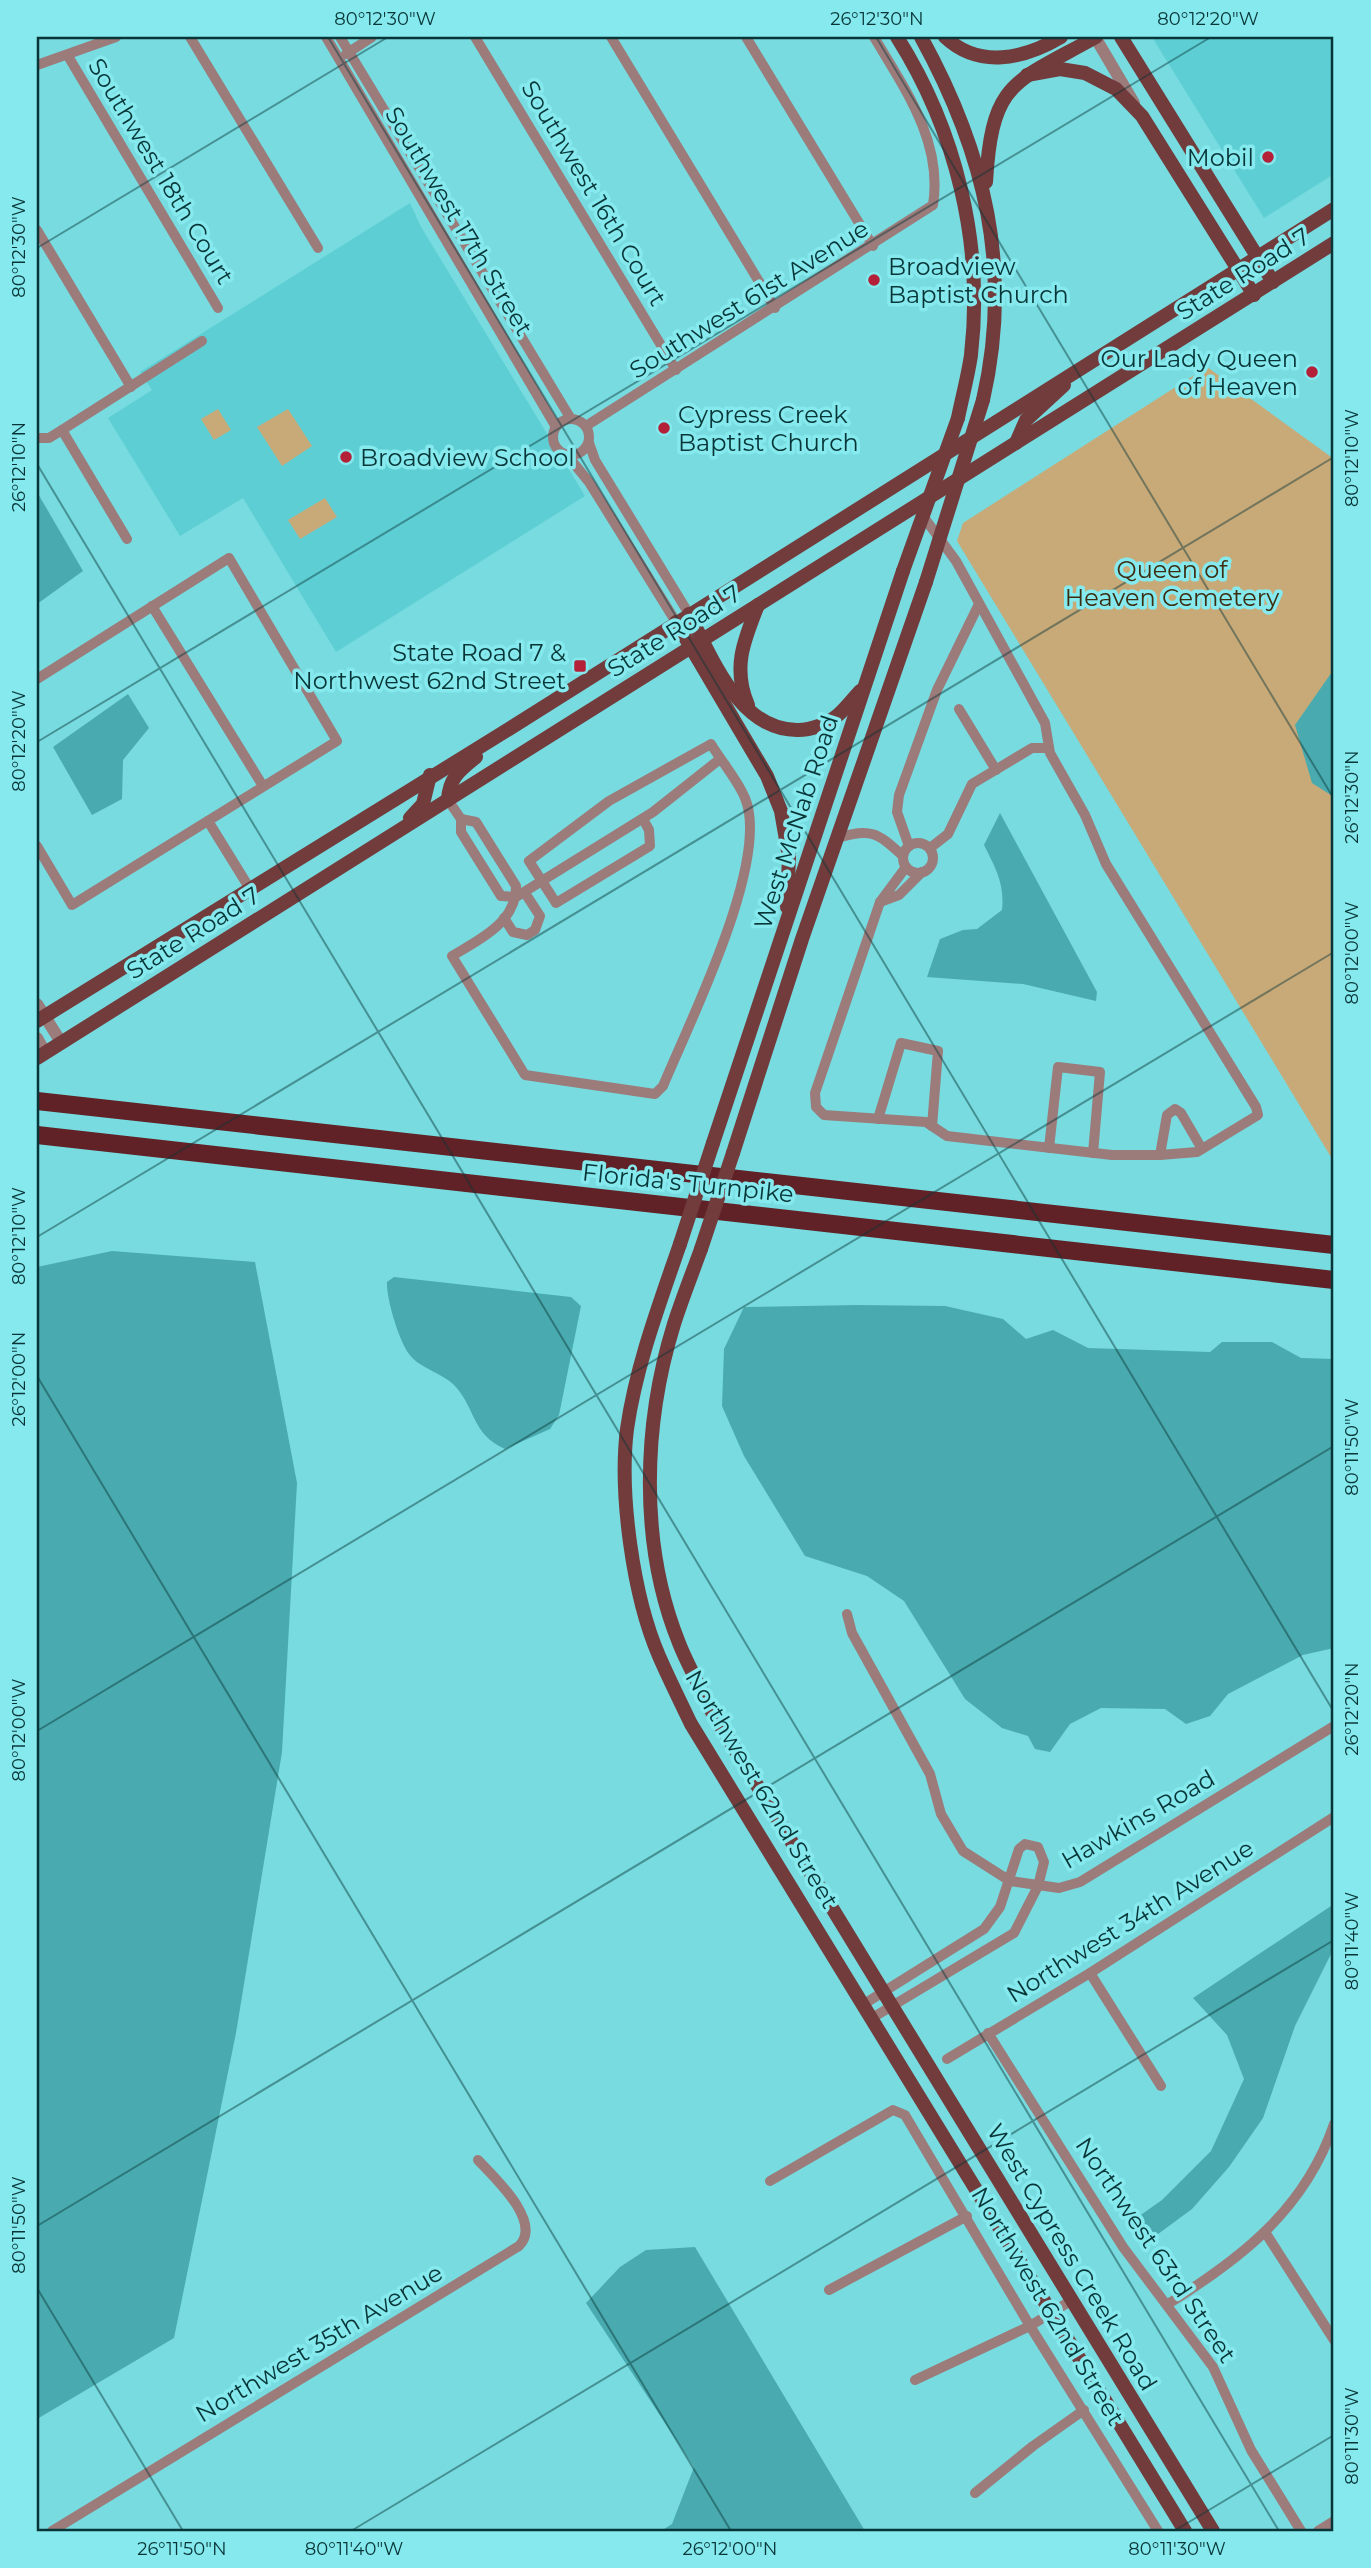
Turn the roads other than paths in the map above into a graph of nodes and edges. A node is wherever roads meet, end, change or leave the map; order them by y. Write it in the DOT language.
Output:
graph roads {
  1 [pos="116,37"];
  2 [pos="190,37"];
  3 [pos="326,37"];
  4 [pos="340,37"];
  5 [pos="372,37"];
  6 [pos="475,37"];
  7 [pos="611,37"];
  8 [pos="746,37"];
  9 [pos="874,37"];
  10 [pos="897,37"];
  11 [pos="921,37"];
  12 [pos="944,37"];
  13 [pos="1061,37"];
  14 [pos="1095,37"];
  15 [pos="1121,37"];
  16 [pos="349,52"];
  17 [pos="68,56"];
  18 [pos="338,58"];
  19 [pos="37,65"];
  20 [pos="1027,75"];
  21 [pos="1142,116"];
  22 [pos="985,194"];
  23 [pos="435,195"];
  24 [pos="424,202"];
  25 [pos="1334,209"];
  26 [pos="37,230"];
  27 [pos="1334,243"];
  28 [pos="873,246"];
  29 [pos="318,248"];
  30 [pos="1258,257"];
  31 [pos="1239,270"];
  32 [pos="1273,282"];
  33 [pos="1254,295"];
  34 [pos="218,308"];
  35 [pos="775,308"];
  36 [pos="202,341"];
  37 [pos="1091,361"];
  38 [pos="676,370"];
  39 [pos="131,387"];
  40 [pos="571,419"];
  41 [pos="586,426"];
  42 [pos="556,427"];
  43 [pos="62,430"];
  44 [pos="37,438"];
  45 [pos="589,443"];
  46 [pos="1016,443"];
  47 [pos="567,455"];
  48 [pos="916,506"];
  49 [pos="127,539"];
  50 [pos="647,545"];
  51 [pos="631,548"];
  52 [pos="979,604"];
  53 [pos="758,605"];
  54 [pos="152,606"];
  55 [pos="689,614"];
  56 [pos="676,622"];
  57 [pos="696,644"];
  58 [pos="37,679"];
  59 [pos="865,684"];
  60 [pos="959,709"];
  61 [pos="751,712"];
  62 [pos="509,729"];
  63 [pos="1049,748"];
  64 [pos="720,759"];
  65 [pos="996,769"];
  66 [pos="430,775"];
  67 [pos="263,786"];
  68 [pos="448,800"];
  69 [pos="461,819"];
  70 [pos="643,819"];
  71 [pos="208,821"];
  72 [pos="397,832"];
  73 [pos="837,838"];
  74 [pos="37,846"];
  75 [pos="909,846"];
  76 [pos="930,848"];
  77 [pos="903,856"];
  78 [pos="906,867"];
  79 [pos="507,871"];
  80 [pos="922,872"];
  81 [pos="492,881"];
  82 [pos="542,881"];
  83 [pos="250,889"];
  84 [pos="521,895"];
  85 [pos="880,902"];
  86 [pos="504,918"];
  87 [pos="786,923"];
  88 [pos="39,1014"];
  89 [pos="37,1038"];
  90 [pos="61,1042"];
  91 [pos="41,1055"];
  92 [pos="41,1102"];
  93 [pos="878,1119"];
  94 [pos="932,1126"];
  95 [pos="37,1135"];
  96 [pos="1049,1148"];
  97 [pos="1202,1149"];
  98 [pos="1093,1153"];
  99 [pos="1160,1155"];
  100 [pos="680,1244"];
  101 [pos="1334,1245"];
  102 [pos="701,1249"];
  103 [pos="1334,1280"];
  104 [pos="847,1614"];
  105 [pos="1334,1726"];
  106 [pos="1334,1817"];
  107 [pos="1010,1881"];
  108 [pos="1038,1886"];
  109 [pos="1090,1973"];
  110 [pos="884,1990"];
  111 [pos="864,2004"];
  112 [pos="893,2006"];
  113 [pos="873,2018"];
  114 [pos="988,2033"];
  115 [pos="947,2059"];
  116 [pos="1161,2086"];
  117 [pos="1334,2124"];
  118 [pos="1330,2152"];
  119 [pos="478,2160"];
  120 [pos="770,2181"];
  121 [pos="967,2216"];
  122 [pos="1265,2232"];
  123 [pos="829,2290"];
  124 [pos="1072,2300"];
  125 [pos="1168,2304"];
  126 [pos="1052,2313"];
  127 [pos="1030,2326"];
  128 [pos="1334,2340"];
  129 [pos="915,2380"];
  130 [pos="1084,2410"];
  131 [pos="975,2493"];
  132 [pos="1334,2521"];
  133 [pos="52,2531"];
  134 [pos="1158,2531"];
  135 [pos="1185,2531"];
  136 [pos="1213,2531"];
  137 [pos="1301,2531"];
  138 [pos="1318,2531"];
  1 -- 17 [label="street"];
  2 -- 29 [label="street"];
  3 -- 18 [label="street, Southwest 17th Street"];
  4 -- 16 [label="street, Southwest 17th Street"];
  5 -- 16 [label="street"];
  6 -- 38 [label="street, Southwest 16th Court"];
  7 -- 35 [label="street"];
  8 -- 28 [label="street"];
  9 -- 28 [label="street, Southwest 61st Avenue"];
  10 -- 59 [label="main road, West McNab Road, bridge"];
  11 -- 22 [label="main road, West McNab Road"];
  12 -- 13 [label="main road"];
  14 -- 20 [label="main road"];
  14 -- 21 [label="street"];
  15 -- 30 [label="main road"];
  16 -- 18 [label="street"];
  16 -- 23 [label="street, Southwest 17th Street"];
  17 -- 19 [label="street"];
  17 -- 34 [label="street, Southwest 18th Court"];
  18 -- 24 [label="street, Southwest 17th Street"];
  20 -- 21 [label="main road"];
  20 -- 22 [label="main road"];
  21 -- 31 [label="main road"];
  22 -- 73 [label="main road, West McNab Road, bridge"];
  23 -- 24 [label="street"];
  23 -- 40 [label="street, Southwest 17th Street"];
  24 -- 42 [label="street, Southwest 17th Street"];
  25 -- 30 [label="main road, State Road 7"];
  26 -- 39 [label="street"];
  27 -- 32 [label="main road, State Road 7"];
  28 -- 35 [label="street, Southwest 61st Avenue"];
  30 -- 31 [label="main road, State Road 7"];
  30 -- 32 [label="main road"];
  31 -- 33 [label="main road"];
  31 -- 37 [label="main road, State Road 7"];
  32 -- 33 [label="main road, State Road 7"];
  33 -- 46 [label="main road, State Road 7"];
  35 -- 38 [label="street, Southwest 61st Avenue"];
  36 -- 39 [label="street"];
  37 -- 46 [label="main road"];
  37 -- 55 [label="main road, State Road 7"];
  38 -- 41 [label="street, Southwest 61st Avenue"];
  39 -- 43 [label="street"];
  40 -- 41 [label="street"];
  40 -- 42 [label="street"];
  41 -- 45 [label="street"];
  42 -- 47 [label="street"];
  43 -- 44 [label="street"];
  43 -- 49 [label="street"];
  45 -- 47 [label="street"];
  45 -- 50 [label="street"];
  46 -- 48 [label="main road, State Road 7"];
  47 -- 51 [label="street"];
  48 -- 52 [label="street"];
  48 -- 53 [label="main road, State Road 7"];
  50 -- 51 [label="street"];
  50 -- 55 [label="street"];
  51 -- 56 [label="street"];
  52 -- 63 [label="street"];
  52 -- 75 [label="street"];
  53 -- 57 [label="main road, State Road 7"];
  53 -- 61 [label="main road"];
  54 -- 58 [label="street"];
  54 -- 67 [label="street"];
  54 -- 67 [label="street"];
  55 -- 56 [label="main road, State Road 7"];
  55 -- 57 [label="main road"];
  56 -- 57 [label="main road"];
  56 -- 62 [label="main road, State Road 7"];
  57 -- 61 [label="main road"];
  57 -- 68 [label="main road, State Road 7"];
  57 -- 87 [label="main road"];
  59 -- 61 [label="main road"];
  59 -- 87 [label="main road, West McNab Road"];
  60 -- 65 [label="street"];
  62 -- 66 [label="main road, State Road 7"];
  62 -- 68 [label="main road"];
  63 -- 65 [label="street"];
  63 -- 97 [label="street"];
  64 -- 70 [label="street"];
  64 -- 82 [label="street"];
  64 -- 86 [label="street"];
  65 -- 76 [label="street"];
  66 -- 72 [label="main road"];
  66 -- 83 [label="main road, State Road 7"];
  67 -- 71 [label="street"];
  68 -- 69 [label="street"];
  68 -- 72 [label="main road, State Road 7"];
  69 -- 79 [label="street"];
  69 -- 81 [label="street"];
  70 -- 82 [label="street"];
  70 -- 82 [label="street"];
  71 -- 74 [label="street"];
  71 -- 83 [label="street"];
  72 -- 90 [label="main road, State Road 7"];
  73 -- 77 [label="street, West McNab Road"];
  73 -- 102 [label="main road, West McNab Road, bridge"];
  75 -- 76 [label="street"];
  75 -- 77 [label="street"];
  76 -- 80 [label="street"];
  77 -- 78 [label="street"];
  78 -- 80 [label="street"];
  78 -- 85 [label="street"];
  79 -- 81 [label="street"];
  79 -- 84 [label="street"];
  80 -- 85 [label="street"];
  81 -- 84 [label="street"];
  82 -- 84 [label="street"];
  83 -- 88 [label="main road, State Road 7"];
  84 -- 86 [label="street"];
  84 -- 86 [label="street"];
  85 -- 93 [label="street"];
  87 -- 100 [label="main road, West McNab Road, bridge"];
  88 -- 90 [label="street"];
  89 -- 91 [label="street"];
  90 -- 91 [label="main road, State Road 7"];
  92 -- 101 [label="highway, Florida's Turnpike"];
  93 -- 94 [label="street"];
  93 -- 94 [label="street"];
  94 -- 96 [label="street"];
  95 -- 103 [label="highway, Florida's Turnpike"];
  96 -- 98 [label="street"];
  96 -- 98 [label="street"];
  97 -- 99 [label="street"];
  97 -- 99 [label="street"];
  98 -- 99 [label="street"];
  100 -- 111 [label="main road, Northwest 62nd Street"];
  102 -- 110 [label="main road, Northwest 62nd Street"];
  104 -- 107 [label="street"];
  105 -- 108 [label="street, Hawkins Road"];
  106 -- 109 [label="street, Northwest 34th Avenue"];
  107 -- 108 [label="street"];
  107 -- 108 [label="street"];
  107 -- 110 [label="street"];
  108 -- 112 [label="street, Hawkins Road"];
  109 -- 114 [label="street, Northwest 34th Avenue"];
  109 -- 116 [label="street"];
  110 -- 111 [label="street"];
  110 -- 112 [label="main road, Northwest 62nd Street"];
  111 -- 113 [label="main road, Northwest 62nd Street"];
  112 -- 113 [label="street, Hawkins Road"];
  112 -- 124 [label="main road, West Cypress Creek Road"];
  113 -- 126 [label="main road, West Cypress Creek Road"];
  114 -- 115 [label="street, Northwest 34th Avenue"];
  114 -- 125 [label="street, Northwest 63rd Street"];
  117 -- 118 [label="street"];
  118 -- 122 [label="street"];
  119 -- 133 [label="street, Northwest 35th Avenue"];
  120 -- 121 [label="street, Northwest 62nd Street"];
  121 -- 123 [label="street"];
  121 -- 127 [label="street, Northwest 62nd Street"];
  122 -- 125 [label="street"];
  122 -- 128 [label="street"];
  124 -- 126 [label="street"];
  124 -- 136 [label="main road, West Cypress Creek Road"];
  125 -- 137 [label="street, Northwest 63rd Street"];
  126 -- 127 [label="street"];
  126 -- 135 [label="main road, West Cypress Creek Road"];
  127 -- 129 [label="street"];
  127 -- 130 [label="street, Northwest 62nd Street"];
  130 -- 131 [label="street"];
  130 -- 134 [label="street, Northwest 62nd Street"];
  132 -- 138 [label="street"];
}
